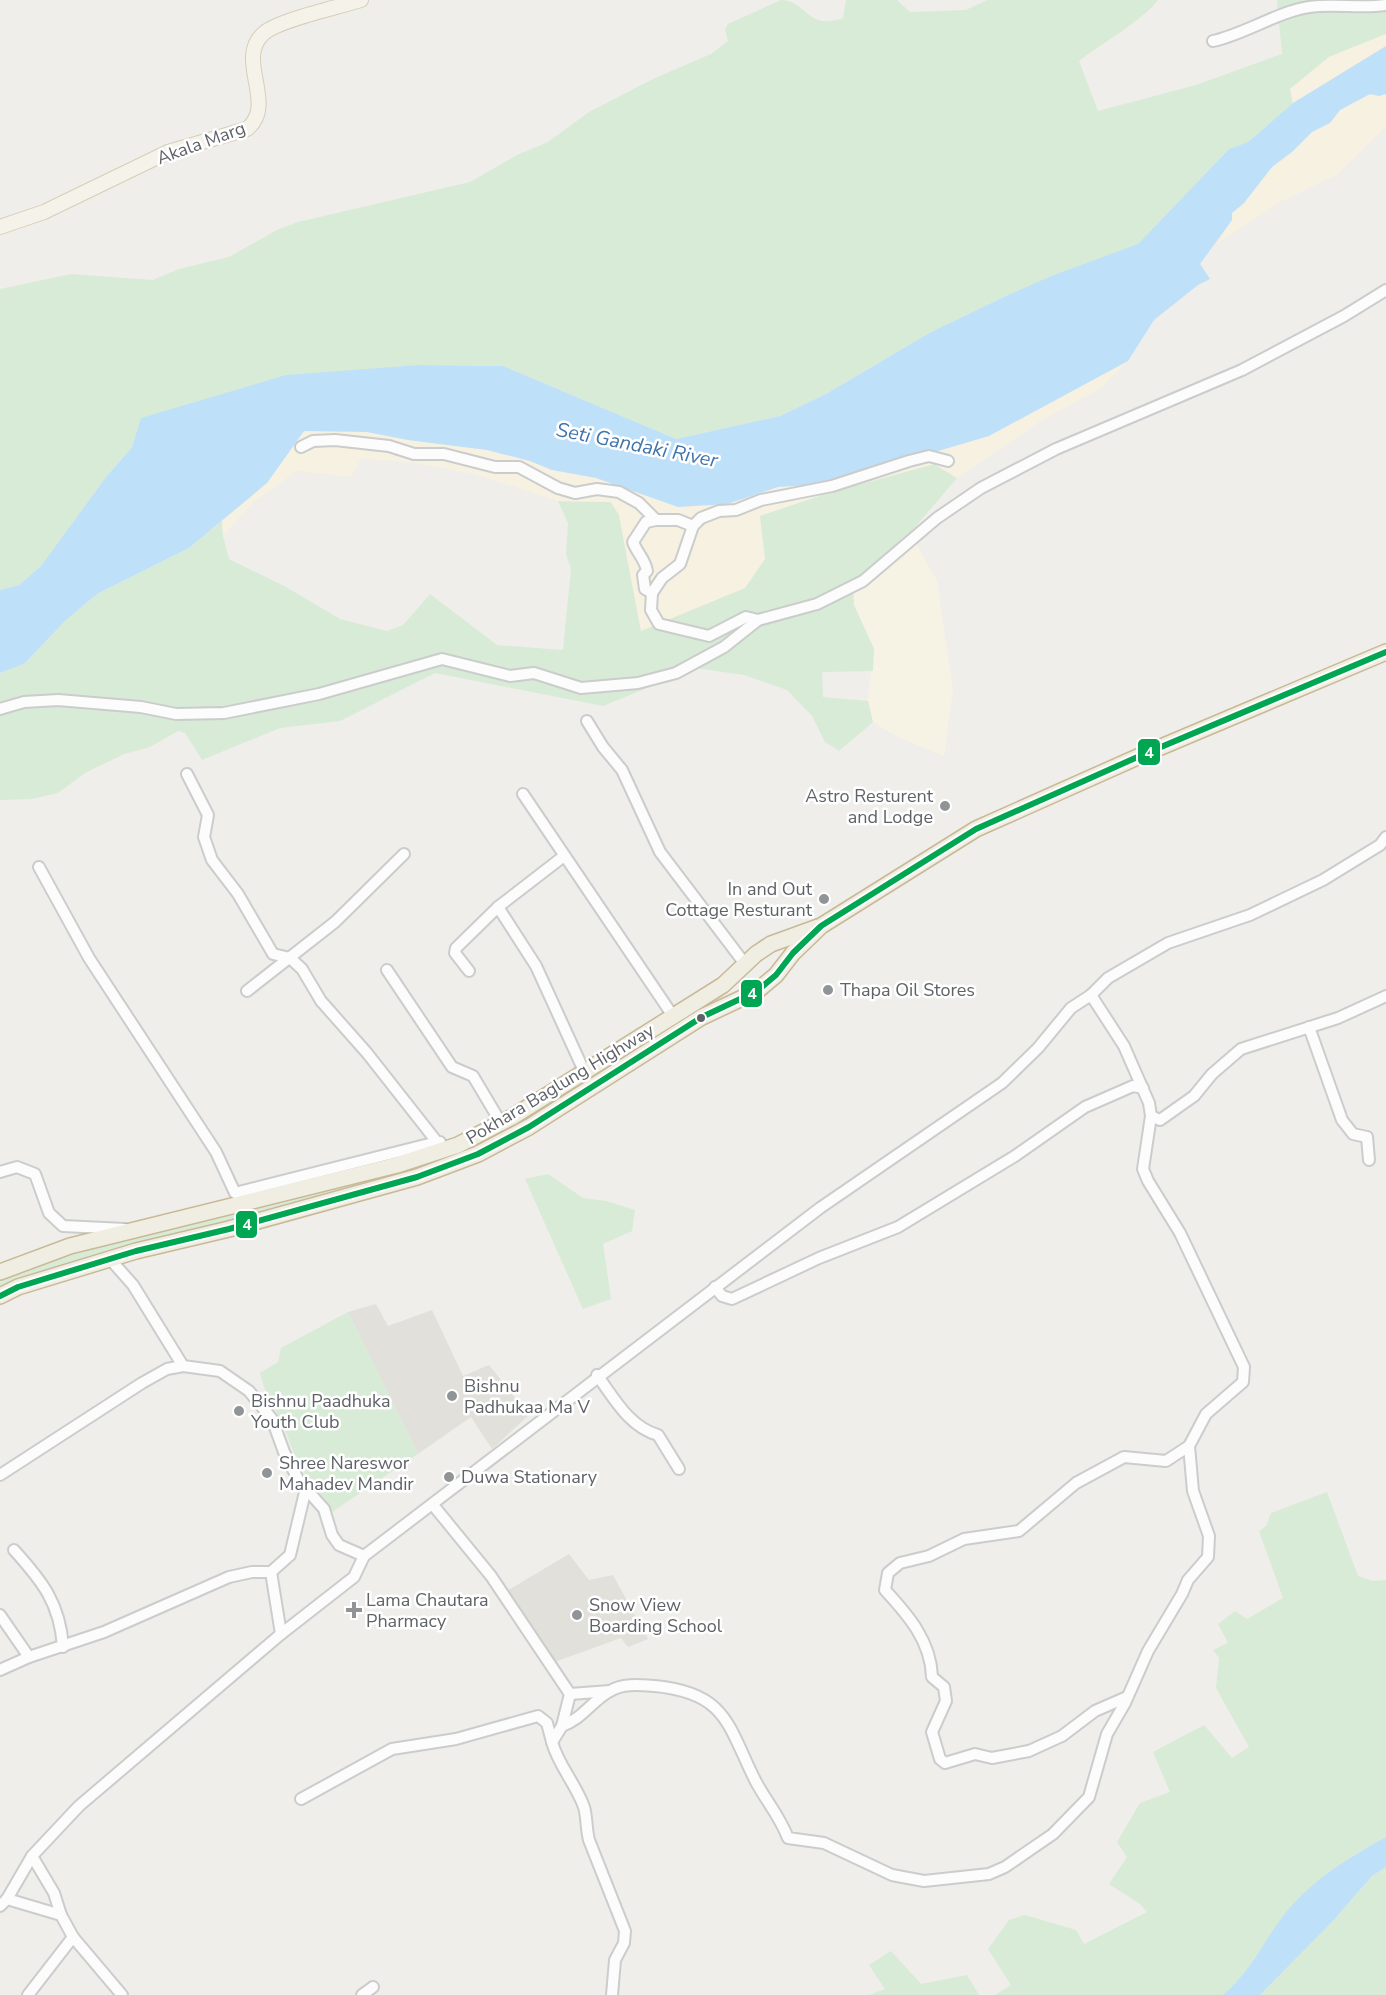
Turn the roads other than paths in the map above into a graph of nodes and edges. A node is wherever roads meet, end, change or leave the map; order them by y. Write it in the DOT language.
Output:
graph roads {
  1 [pos="361,0"];
  2 [pos="1386,5"];
  3 [pos="1213,41"];
  4 [pos="0,227"];
  5 [pos="1386,290"];
  6 [pos="302,447"];
  7 [pos="948,461"];
  8 [pos="656,520"];
  9 [pos="693,526"];
  10 [pos="652,593"];
  11 [pos="758,620"];
  12 [pos="1386,652"];
  13 [pos="0,709"];
  14 [pos="587,721"];
  15 [pos="187,774"];
  16 [pos="523,794"];
  17 [pos="1386,837"];
  18 [pos="404,854"];
  19 [pos="564,855"];
  20 [pos="39,867"];
  21 [pos="498,907"];
  22 [pos="821,926"];
  23 [pos="290,958"];
  24 [pos="745,964"];
  25 [pos="387,970"];
  26 [pos="469,971"];
  27 [pos="247,991"];
  28 [pos="1091,995"];
  29 [pos="1386,996"];
  30 [pos="673,1016"];
  31 [pos="1309,1027"];
  32 [pos="584,1071"];
  33 [pos="1143,1088"];
  34 [pos="1151,1116"];
  35 [pos="501,1123"];
  36 [pos="437,1142"];
  37 [pos="458,1145"];
  38 [pos="1369,1160"];
  39 [pos="0,1172"];
  40 [pos="146,1227"];
  41 [pos="110,1259"];
  42 [pos="0,1272"];
  43 [pos="715,1287"];
  44 [pos="0,1296"];
  45 [pos="183,1366"];
  46 [pos="597,1375"];
  47 [pos="1189,1446"];
  48 [pos="679,1469"];
  49 [pos="0,1475"];
  50 [pos="306,1488"];
  51 [pos="433,1505"];
  52 [pos="14,1550"];
  53 [pos="364,1556"];
  54 [pos="271,1572"];
  55 [pos="0,1615"];
  56 [pos="281,1634"];
  57 [pos="63,1647"];
  58 [pos="29,1657"];
  59 [pos="0,1670"];
  60 [pos="610,1690"];
  61 [pos="570,1694"];
  62 [pos="1127,1697"];
  63 [pos="562,1726"];
  64 [pos="552,1742"];
  65 [pos="301,1799"];
  66 [pos="32,1856"];
  67 [pos="4,1903"];
  68 [pos="61,1915"];
  69 [pos="73,1937"];
  70 [pos="374,1987"];
  71 [pos="28,1995"];
  72 [pos="122,1995"];
  73 [pos="362,1995"];
  74 [pos="612,1995"];
  1 -- 4 [label="main road, Akala Marg"];
  2 -- 3 [label="street"];
  5 -- 11 [label="street"];
  6 -- 8 [label="street"];
  7 -- 9 [label="street"];
  8 -- 9 [label="street"];
  8 -- 10 [label="street"];
  9 -- 10 [label="street"];
  10 -- 11 [label="street"];
  11 -- 13 [label="street"];
  12 -- 22 [label="highway, Pokhara Baglung Highway"];
  14 -- 24 [label="street"];
  15 -- 23 [label="street"];
  16 -- 19 [label="street"];
  17 -- 28 [label="street"];
  18 -- 23 [label="street"];
  19 -- 21 [label="street"];
  19 -- 30 [label="street"];
  20 -- 36 [label="street"];
  21 -- 26 [label="street"];
  21 -- 32 [label="street"];
  22 -- 24 [label="highway, Pokhara Baglung Highway"];
  22 -- 41 [label="highway, Pokhara Baglung Highway"];
  23 -- 27 [label="street"];
  23 -- 36 [label="street"];
  24 -- 30 [label="highway, Pokhara Baglung Highway"];
  25 -- 35 [label="street"];
  28 -- 33 [label="street"];
  28 -- 43 [label="street"];
  29 -- 31 [label="street"];
  30 -- 32 [label="highway, Pokhara Baglung Highway"];
  31 -- 34 [label="street"];
  31 -- 38 [label="street"];
  32 -- 35 [label="highway, Pokhara Baglung Highway"];
  33 -- 34 [label="street"];
  33 -- 43 [label="street"];
  34 -- 47 [label="street"];
  35 -- 37 [label="highway, Pokhara Baglung Highway"];
  36 -- 37 [label="street"];
  37 -- 40 [label="highway, Pokhara Baglung Highway"];
  39 -- 40 [label="street"];
  40 -- 42 [label="highway, Pokhara Baglung Highway"];
  41 -- 44 [label="highway, Pokhara Baglung Highway"];
  41 -- 45 [label="street"];
  43 -- 46 [label="street"];
  45 -- 49 [label="street"];
  45 -- 50 [label="street"];
  46 -- 48 [label="street"];
  46 -- 51 [label="street"];
  47 -- 62 [label="street"];
  47 -- 62 [label="street"];
  50 -- 53 [label="street"];
  50 -- 54 [label="street"];
  51 -- 53 [label="street"];
  51 -- 61 [label="street"];
  52 -- 57 [label="street"];
  53 -- 56 [label="street"];
  54 -- 56 [label="street"];
  54 -- 57 [label="street"];
  55 -- 58 [label="street"];
  56 -- 66 [label="street"];
  57 -- 58 [label="street"];
  58 -- 59 [label="street"];
  60 -- 61 [label="street"];
  60 -- 62 [label="street"];
  60 -- 63 [label="street"];
  61 -- 63 [label="street"];
  63 -- 64 [label="street"];
  64 -- 65 [label="street"];
  64 -- 74 [label="street"];
  66 -- 67 [label="street"];
  66 -- 68 [label="street"];
  67 -- 68 [label="street"];
  68 -- 69 [label="street"];
  69 -- 71 [label="street"];
  69 -- 72 [label="street"];
  70 -- 73 [label="street"];
}
